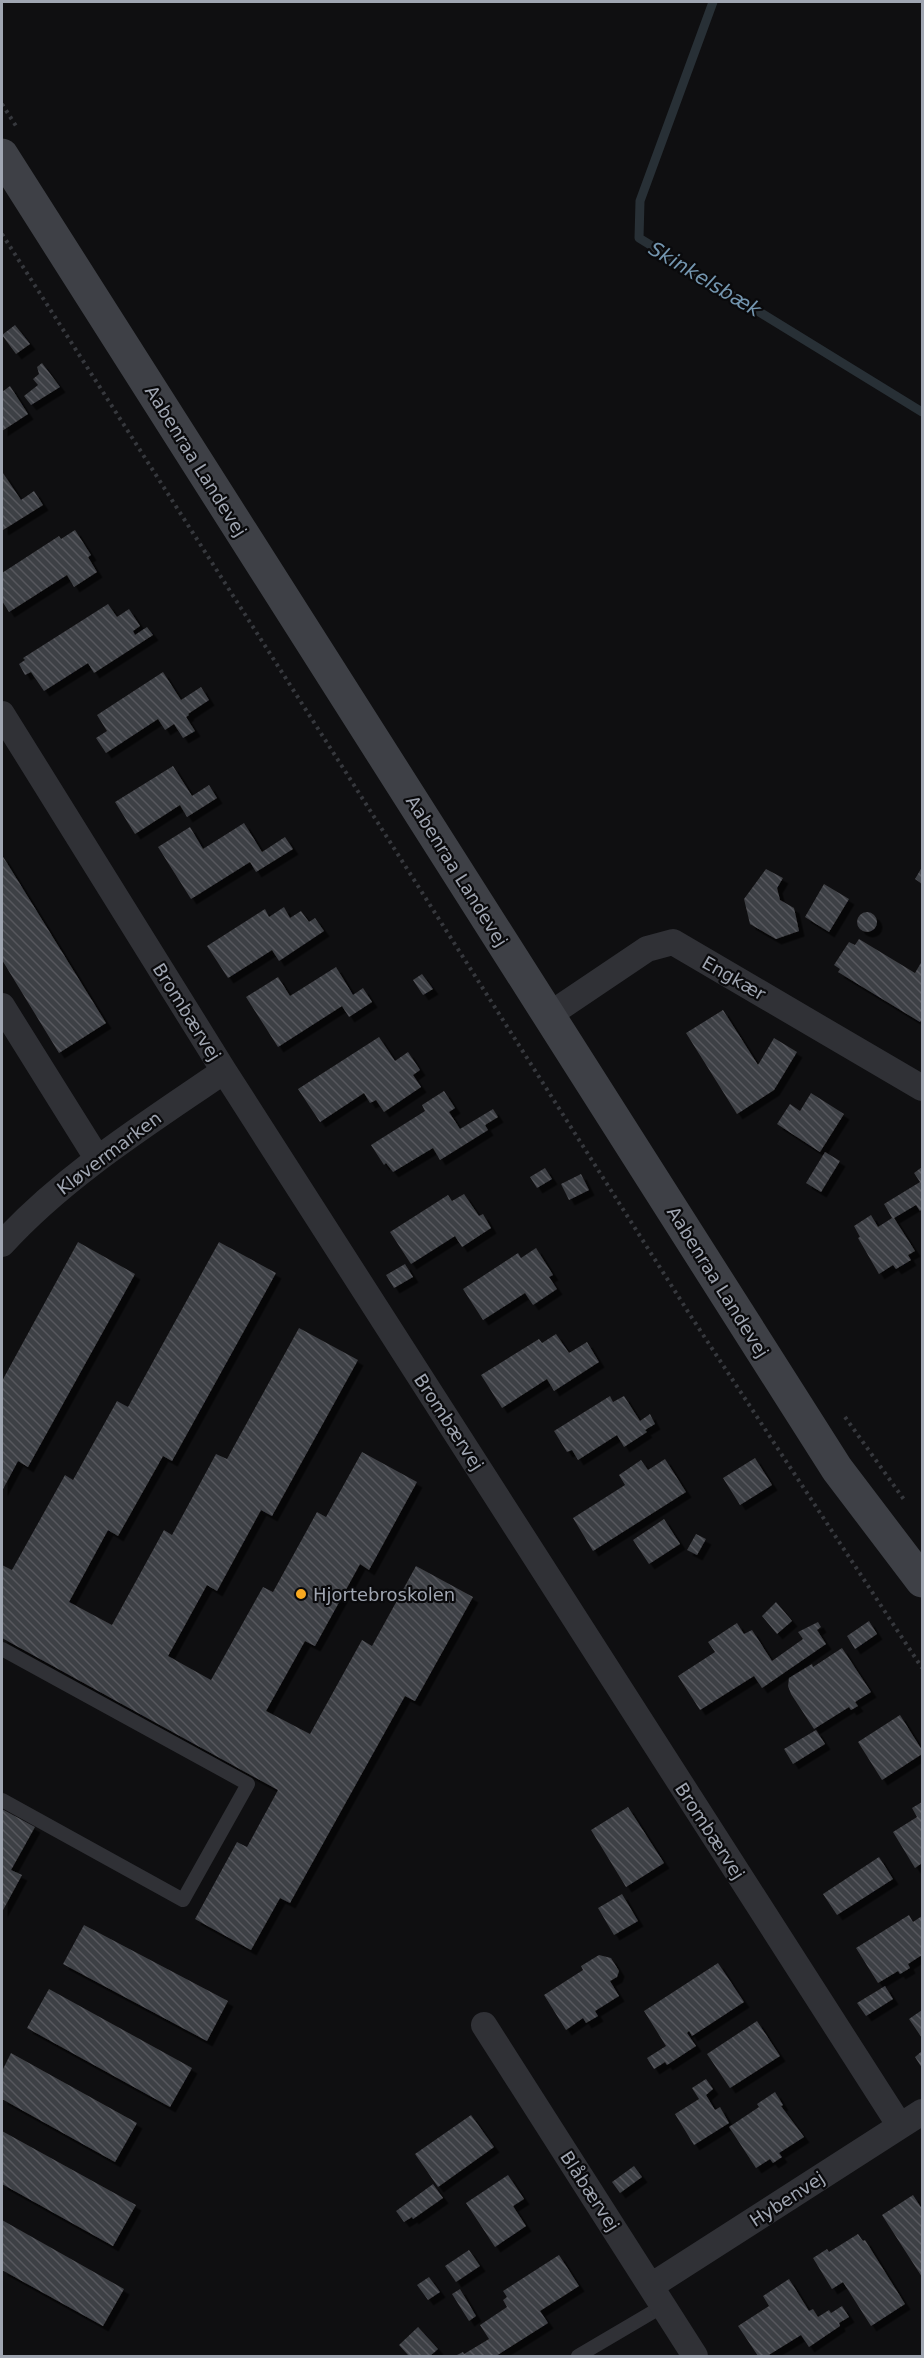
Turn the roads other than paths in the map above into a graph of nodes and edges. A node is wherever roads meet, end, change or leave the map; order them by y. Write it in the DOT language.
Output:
graph roads {
  1 [pos="2,155"];
  2 [pos="2,714"];
  3 [pos="2,1006"];
  4 [pos="549,1016"];
  5 [pos="224,1071"];
  6 [pos="922,1087"];
  7 [pos="97,1158"];
  8 [pos="2,1244"];
  9 [pos="922,1581"];
  10 [pos="2,1649"];
  11 [pos="2,1800"];
  12 [pos="484,2025"];
  13 [pos="922,2112"];
  14 [pos="900,2126"];
  15 [pos="657,2296"];
  16 [pos="578,2356"];
  17 [pos="695,2356"];
  1 -- 4 [label="main road, Aabenraa Landevej"];
  2 -- 5 [label="street, Brombærvej"];
  3 -- 7 [label="street"];
  4 -- 6 [label="street, Engkær"];
  4 -- 9 [label="main road, Aabenraa Landevej"];
  5 -- 7 [label="street, Kløvermarken"];
  5 -- 14 [label="street, Brombærvej"];
  7 -- 8 [label="street, Kløvermarken"];
  10 -- 11 [label="lane"];
  12 -- 15 [label="street, Blåbærvej"];
  13 -- 14 [label="street, Hybenvej"];
  14 -- 15 [label="street, Hybenvej"];
  15 -- 16 [label="lane"];
  15 -- 17 [label="street, Blåbærvej"];
}
